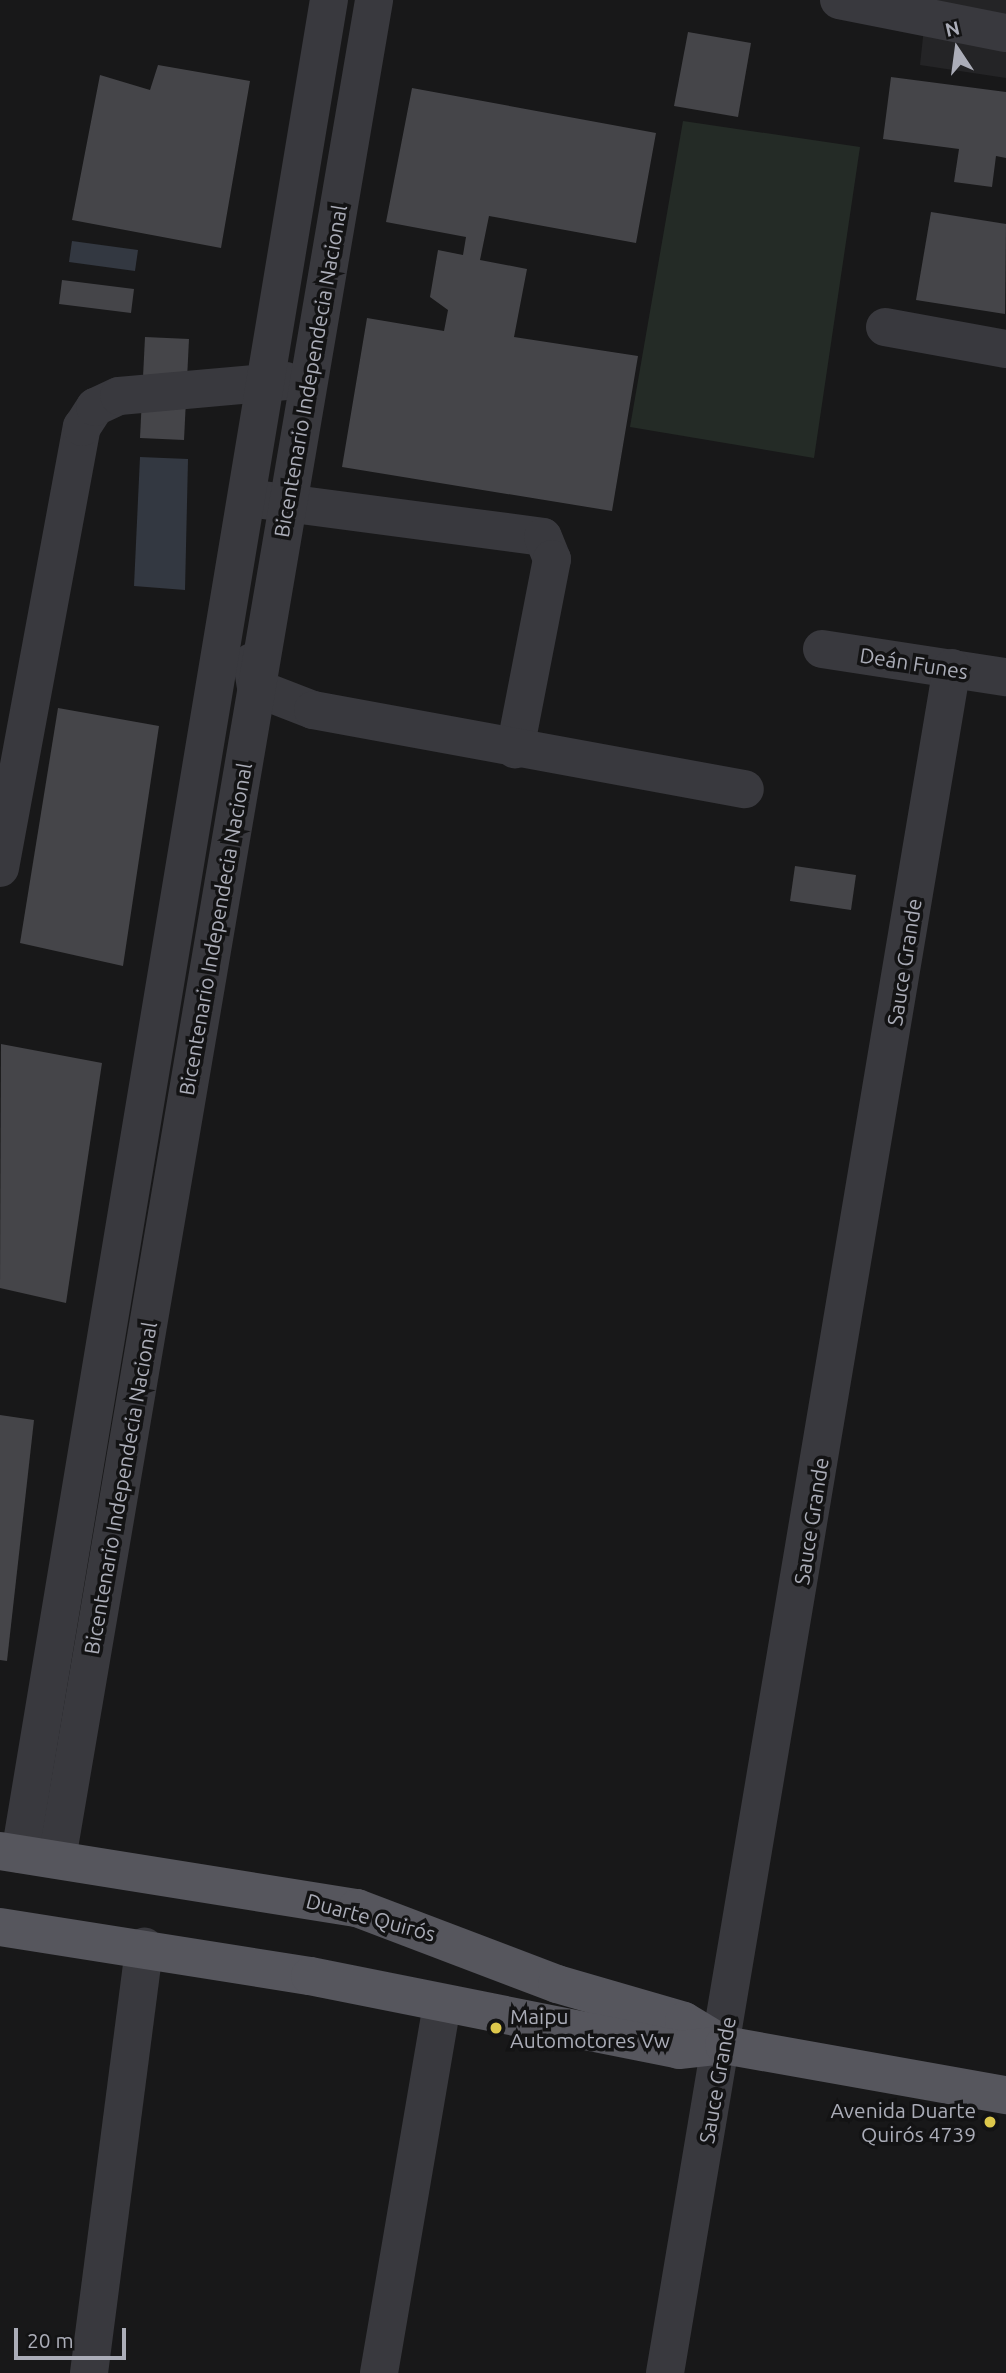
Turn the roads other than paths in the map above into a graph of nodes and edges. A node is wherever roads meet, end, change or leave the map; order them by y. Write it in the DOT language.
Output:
graph roads {
  1 [pos="329,0"];
  2 [pos="374,0"];
  3 [pos="839,0"];
  4 [pos="934,10"];
  5 [pos="1006,33"];
  6 [pos="885,327"];
  7 [pos="1006,349"];
  8 [pos="314,352"];
  9 [pos="264,387"];
  10 [pos="244,497"];
  11 [pos="287,503"];
  12 [pos="235,550"];
  13 [pos="822,649"];
  14 [pos="952,668"];
  15 [pos="1006,677"];
  16 [pos="256,688"];
  17 [pos="515,749"];
  18 [pos="745,789"];
  19 [pos="0,868"];
  20 [pos="10,1852"];
  21 [pos="57,1859"];
  22 [pos="0,1927"];
  23 [pos="144,1947"];
  24 [pos="442,2004"];
  25 [pos="724,2045"];
  26 [pos="1006,2095"];
  27 [pos="89,2373"];
  28 [pos="379,2373"];
  29 [pos="665,2373"];
  1 -- 9 [label="street, Bicentenario Independecia Nacional"];
  2 -- 8 [label="street, Bicentenario Independecia Nacional"];
  3 -- 4 [label="street"];
  4 -- 5 [label="street"];
  6 -- 7 [label="street"];
  8 -- 9 [label="street"];
  8 -- 11 [label="street, Bicentenario Independecia Nacional"];
  9 -- 10 [label="street, Bicentenario Independecia Nacional"];
  9 -- 19 [label="street"];
  10 -- 11 [label="street"];
  10 -- 12 [label="street, Bicentenario Independecia Nacional"];
  11 -- 16 [label="street, Bicentenario Independecia Nacional"];
  11 -- 17 [label="street"];
  12 -- 16 [label="street"];
  12 -- 20 [label="street, Bicentenario Independecia Nacional"];
  13 -- 14 [label="street, Deán Funes"];
  14 -- 15 [label="street, Deán Funes"];
  14 -- 25 [label="street, Sauce Grande"];
  16 -- 17 [label="street"];
  16 -- 21 [label="street, Bicentenario Independecia Nacional"];
  17 -- 18 [label="street"];
  20 -- 21 [label="main road, Duarte Quirós"];
  21 -- 25 [label="main road, Duarte Quirós"];
  22 -- 23 [label="main road, Duarte Quirós"];
  23 -- 24 [label="main road, Duarte Quirós"];
  23 -- 27 [label="street"];
  24 -- 25 [label="main road, Duarte Quirós"];
  24 -- 28 [label="street"];
  25 -- 26 [label="main road, Duarte Quirós"];
  25 -- 29 [label="street, Sauce Grande"];
}
